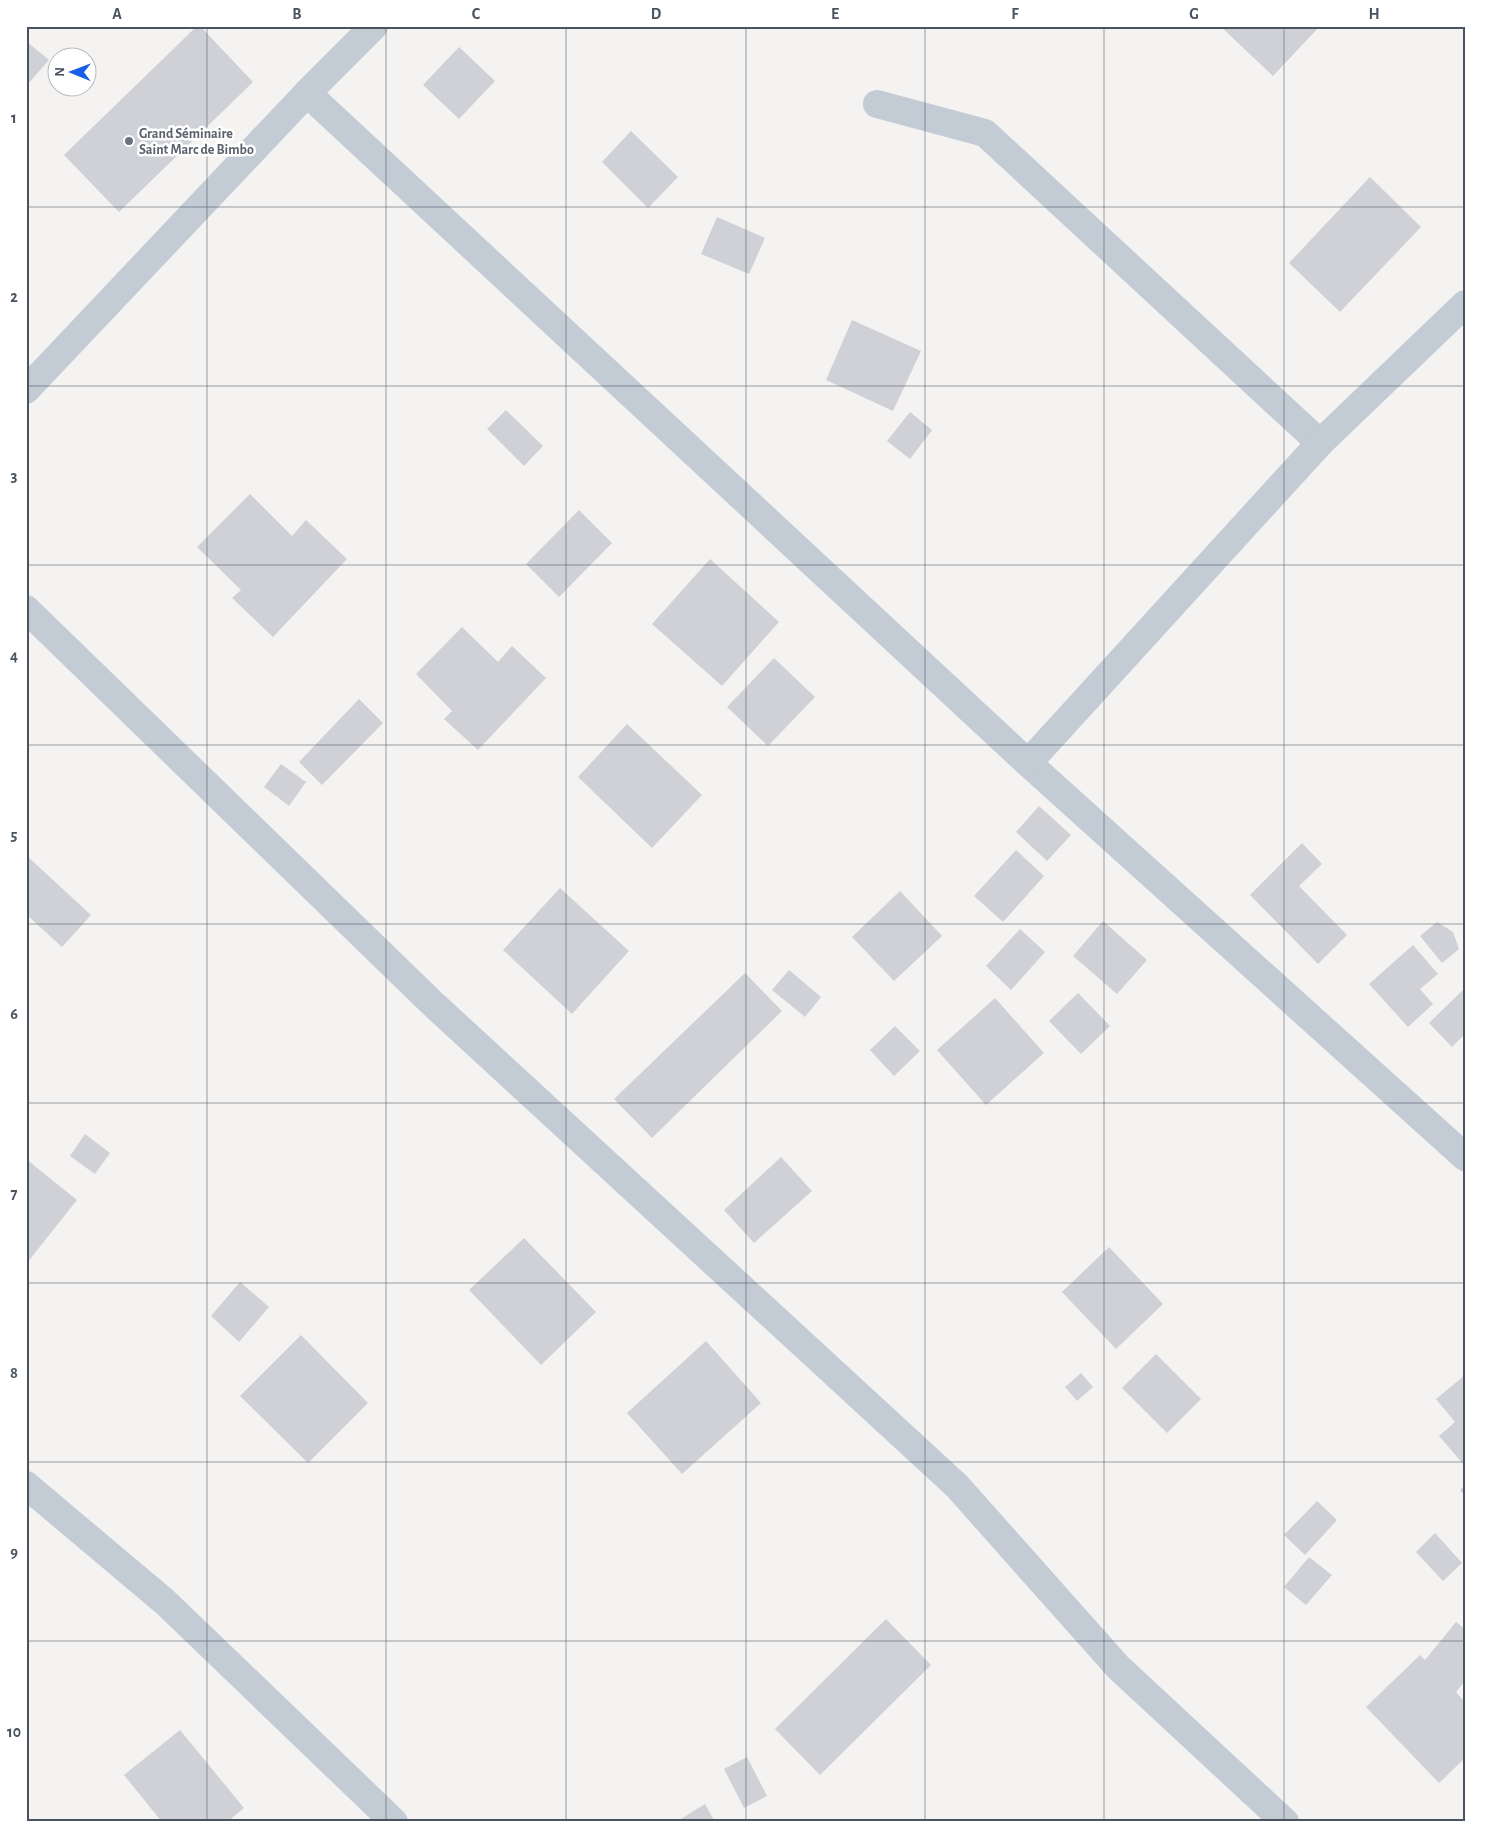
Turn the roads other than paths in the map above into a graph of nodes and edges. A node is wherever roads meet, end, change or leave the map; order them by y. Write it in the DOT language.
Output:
graph roads {
  1 [pos="374,26"];
  2 [pos="307,93"];
  3 [pos="877,104"];
  4 [pos="1465,304"];
  5 [pos="26,390"];
  6 [pos="1320,443"];
  7 [pos="26,609"];
  8 [pos="1028,763"];
  9 [pos="1465,1157"];
  10 [pos="26,1486"];
  11 [pos="394,1822"];
  12 [pos="1286,1822"];
  1 -- 2 [label="street"];
  2 -- 5 [label="street"];
  2 -- 8 [label="street"];
  3 -- 6 [label="street"];
  4 -- 6 [label="street"];
  6 -- 8 [label="street"];
  7 -- 12 [label="street"];
  8 -- 9 [label="street"];
  10 -- 11 [label="street"];
}
